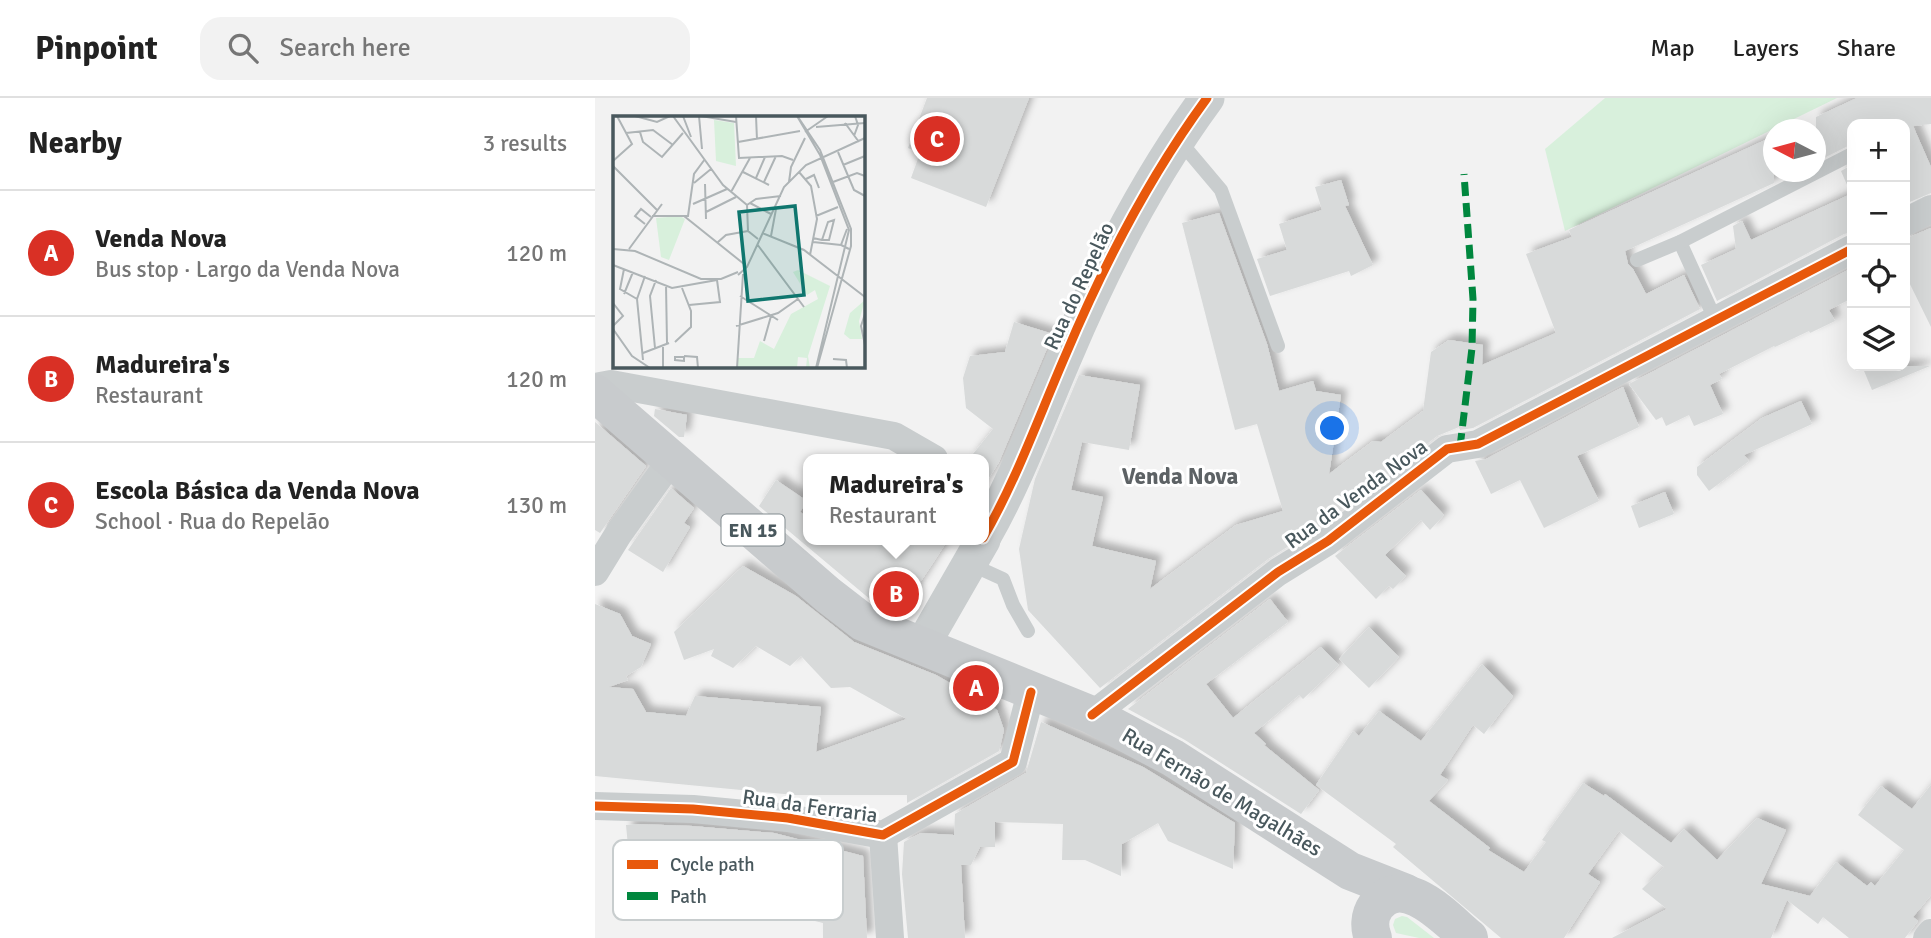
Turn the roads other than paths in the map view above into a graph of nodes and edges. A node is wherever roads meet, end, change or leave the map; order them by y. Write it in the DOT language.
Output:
graph roads {
  1 [pos="1195,113"];
  2 [pos="1847,157"];
  3 [pos="1931,209"];
  4 [pos="1910,220"];
  5 [pos="1680,242"];
  6 [pos="1847,252"];
  7 [pos="1637,260"];
  8 [pos="1715,319"];
  9 [pos="1278,346"];
  10 [pos="595,387"];
  11 [pos="595,393"];
  12 [pos="925,454"];
  13 [pos="672,459"];
  14 [pos="994,494"];
  15 [pos="978,547"];
  16 [pos="595,572"];
  17 [pos="1028,631"];
  18 [pos="922,646"];
  19 [pos="1031,692"];
  20 [pos="1092,715"];
  21 [pos="595,806"];
  22 [pos="883,835"];
  23 [pos="1350,871"];
  24 [pos="1406,893"];
  25 [pos="1371,930"];
  26 [pos="1931,933"];
  27 [pos="890,938"];
  28 [pos="1469,938"];
  29 [pos="1927,938"];
  1 -- 9 [label="lane"];
  1 -- 14 [label="street, Rua do Repelão"];
  2 -- 5 [label="lane"];
  3 -- 4 [label="street"];
  5 -- 7 [label="lane"];
  5 -- 8 [label="lane"];
  6 -- 8 [label="street, Rua da Venda Nova"];
  8 -- 20 [label="street, Rua da Venda Nova"];
  10 -- 12 [label="street"];
  11 -- 13 [label="main road, EN 15"];
  13 -- 16 [label="street"];
  13 -- 18 [label="main road, EN 15"];
  15 -- 17 [label="lane"];
  15 -- 18 [label="street, Rua do Repelão"];
  18 -- 19 [label="main road, EN 15"];
  19 -- 20 [label="main road, EN 15"];
  19 -- 22 [label="street, Rua da Ferraria"];
  20 -- 23 [label="main road, Rua Fernão de Magalhães / EN 15"];
  21 -- 22 [label="street, Rua da Ferraria"];
  22 -- 27 [label="street"];
  23 -- 24 [label="main road, Rua Fernão de Magalhães"];
  23 -- 25 [label="main road"];
  24 -- 25 [label="main road"];
  24 -- 28 [label="main road, Rua Fernão de Magalhães"];
  26 -- 29 [label="street"];
}
